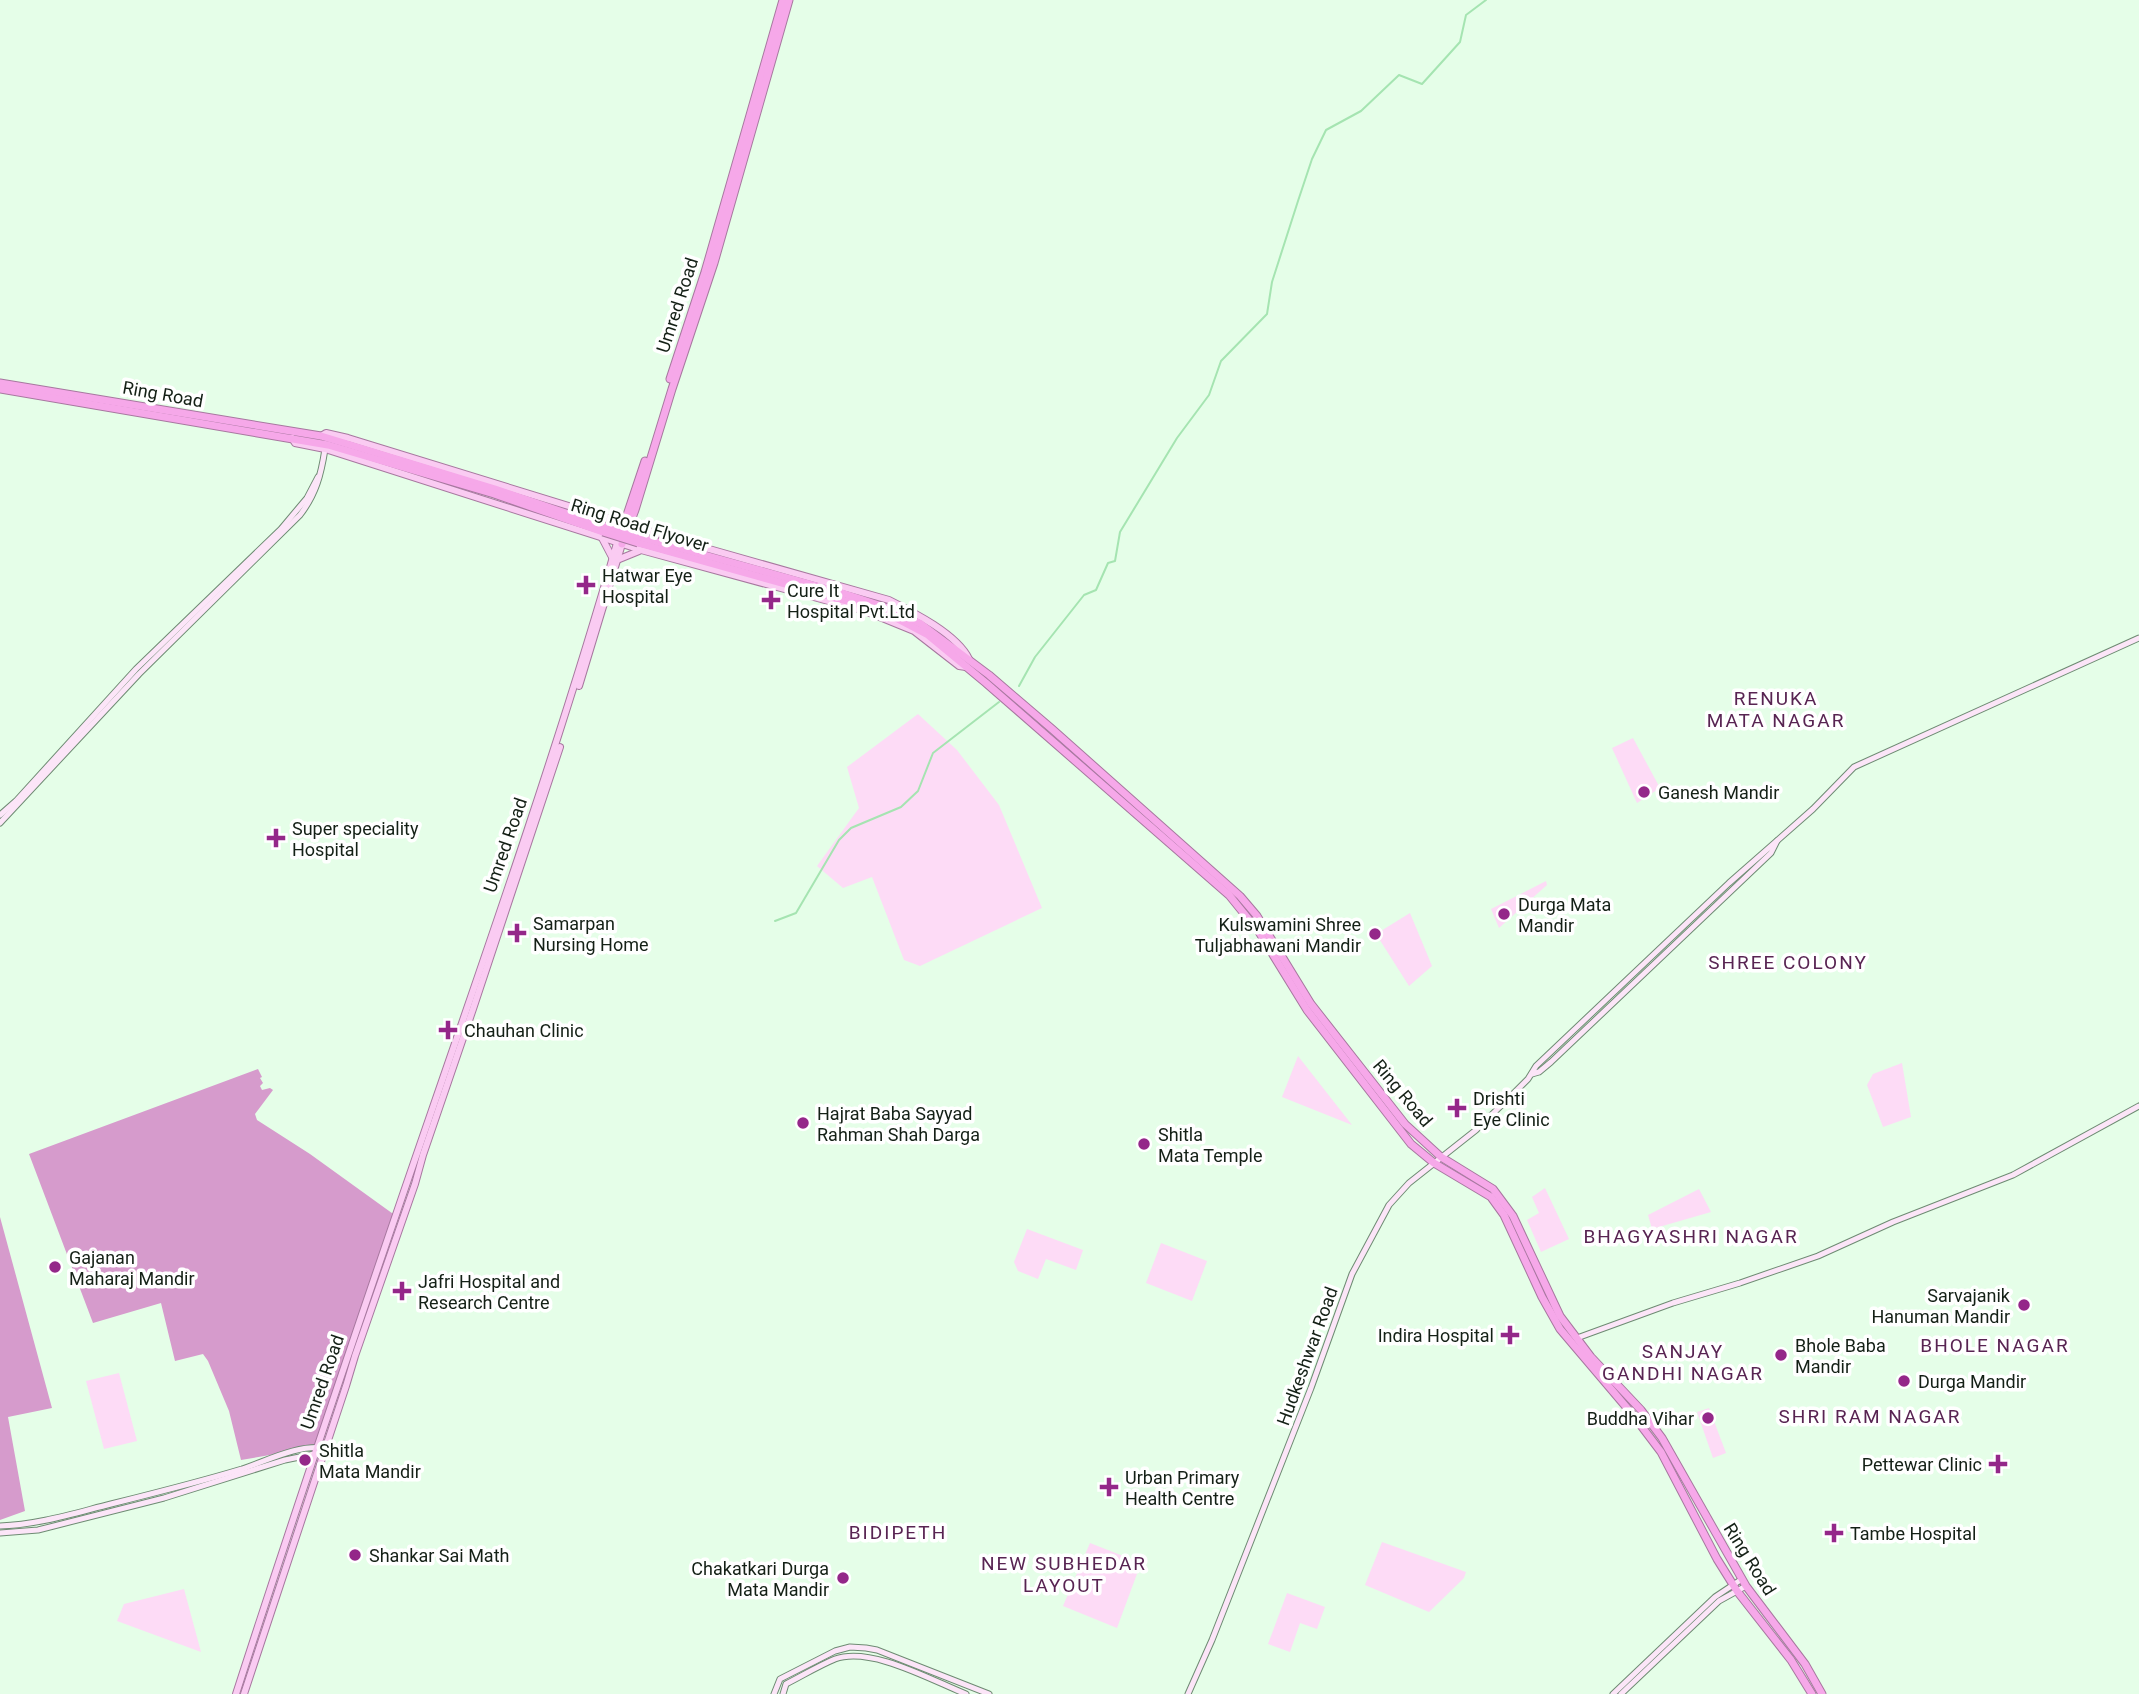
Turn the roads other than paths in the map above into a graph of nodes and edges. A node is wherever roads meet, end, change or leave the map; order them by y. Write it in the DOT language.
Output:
graph roads {
  1 [pos="786,0"];
  2 [pos="0,383"];
  3 [pos="0,389"];
  4 [pos="320,436"];
  5 [pos="292,438"];
  6 [pos="325,449"];
  7 [pos="626,525"];
  8 [pos="603,532"];
  9 [pos="639,543"];
  10 [pos="620,544"];
  11 [pos="615,559"];
  12 [pos="2139,638"];
  13 [pos="968,664"];
  14 [pos="66,749"];
  15 [pos="0,815"];
  16 [pos="0,823"];
  17 [pos="2139,1106"];
  18 [pos="1438,1160"];
  19 [pos="1571,1334"];
  20 [pos="338,1397"];
  21 [pos="315,1451"];
  22 [pos="324,1451"];
  23 [pos="297,1505"];
  24 [pos="305,1508"];
  25 [pos="0,1526"];
  26 [pos="0,1533"];
  27 [pos="1744,1583"];
  28 [pos="1736,1588"];
  29 [pos="236,1694"];
  30 [pos="244,1694"];
  31 [pos="774,1694"];
  32 [pos="783,1694"];
  33 [pos="966,1694"];
  34 [pos="989,1694"];
  35 [pos="1188,1694"];
  36 [pos="1613,1694"];
  37 [pos="1621,1694"];
  38 [pos="1812,1694"];
  39 [pos="1822,1694"];
  1 -- 7 [label="highway"];
  2 -- 4 [label="highway, Ring Road"];
  3 -- 5 [label="highway, Ring Road"];
  4 -- 7 [label="main road"];
  4 -- 8 [label="highway, Ring Road Flyover"];
  5 -- 6 [label="main road"];
  5 -- 8 [label="highway, Ring Road Flyover"];
  6 -- 8 [label="main road"];
  6 -- 14 [label="main road"];
  7 -- 10 [label="highway"];
  7 -- 13 [label="main road"];
  8 -- 9 [label="highway, Ring Road Flyover, bridge"];
  8 -- 10 [label="main road"];
  8 -- 11 [label="main road"];
  9 -- 10 [label="main road"];
  9 -- 11 [label="main road"];
  9 -- 13 [label="highway, Ring Road Flyover"];
  10 -- 11 [label="main road, Umred Road"];
  11 -- 20 [label="main road, Umred Road"];
  12 -- 18 [label="main road, Hudkeshwar Road"];
  13 -- 18 [label="highway, Ring Road"];
  14 -- 15 [label="main road"];
  14 -- 16 [label="main road"];
  17 -- 19 [label="main road"];
  18 -- 19 [label="highway, Ring Road"];
  18 -- 35 [label="main road, Hudkeshwar Road"];
  19 -- 27 [label="highway, Ring Road"];
  19 -- 28 [label="highway, Ring Road"];
  20 -- 21 [label="main road, Umred Road"];
  20 -- 22 [label="main road"];
  21 -- 22 [label="main road"];
  21 -- 23 [label="main road, Umred Road"];
  21 -- 25 [label="main road"];
  21 -- 26 [label="main road"];
  22 -- 24 [label="main road"];
  23 -- 24 [label="main road"];
  23 -- 29 [label="main road, Umred Road"];
  24 -- 30 [label="main road"];
  27 -- 28 [label="main road"];
  27 -- 39 [label="highway, Ring Road"];
  28 -- 36 [label="main road"];
  28 -- 37 [label="main road"];
  28 -- 38 [label="highway, Ring Road"];
  31 -- 34 [label="main road"];
  32 -- 33 [label="main road"];
}
